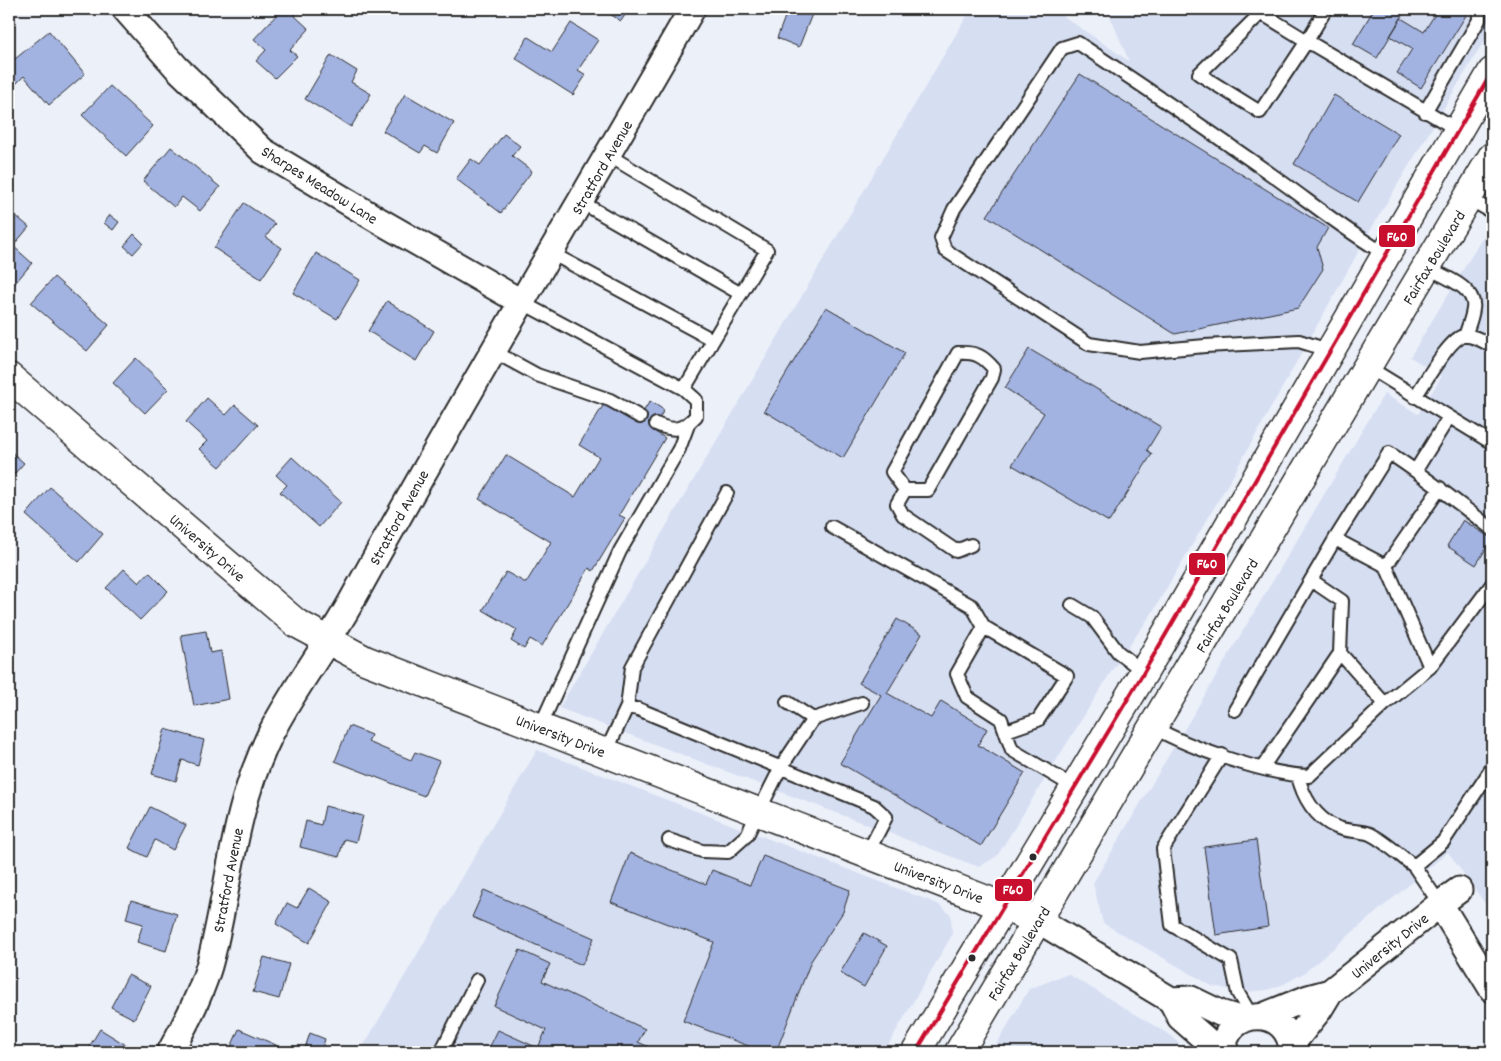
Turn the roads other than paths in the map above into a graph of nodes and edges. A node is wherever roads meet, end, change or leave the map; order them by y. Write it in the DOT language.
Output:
graph roads {
  1 [pos="125,9"];
  2 [pos="692,9"];
  3 [pos="1326,9"];
  4 [pos="1479,9"];
  5 [pos="1307,40"];
  6 [pos="1492,72"];
  7 [pos="1425,112"];
  8 [pos="1458,130"];
  9 [pos="608,155"];
  10 [pos="1492,157"];
  11 [pos="1468,198"];
  12 [pos="581,202"];
  13 [pos="1492,212"];
  14 [pos="551,253"];
  15 [pos="1387,255"];
  16 [pos="1426,267"];
  17 [pos="741,294"];
  18 [pos="521,302"];
  19 [pos="1465,336"];
  20 [pos="713,340"];
  21 [pos="1492,346"];
  22 [pos="493,351"];
  23 [pos="1331,351"];
  24 [pos="1368,367"];
  25 [pos="9,377"];
  26 [pos="684,389"];
  27 [pos="1415,396"];
  28 [pos="640,417"];
  29 [pos="1449,417"];
  30 [pos="656,424"];
  31 [pos="688,425"];
  32 [pos="1492,443"];
  33 [pos="1416,470"];
  34 [pos="1440,488"];
  35 [pos="905,490"];
  36 [pos="727,494"];
  37 [pos="832,527"];
  38 [pos="1492,529"];
  39 [pos="1335,539"];
  40 [pos="971,545"];
  41 [pos="1386,566"];
  42 [pos="1311,580"];
  43 [pos="1492,584"];
  44 [pos="1072,605"];
  45 [pos="984,627"];
  46 [pos="326,641"];
  47 [pos="1340,652"];
  48 [pos="1430,667"];
  49 [pos="1144,672"];
  50 [pos="787,702"];
  51 [pos="862,703"];
  52 [pos="1385,704"];
  53 [pos="627,708"];
  54 [pos="1235,710"];
  55 [pos="813,719"];
  56 [pos="540,727"];
  57 [pos="1153,727"];
  58 [pos="1006,732"];
  59 [pos="606,752"];
  60 [pos="1222,755"];
  61 [pos="781,767"];
  62 [pos="1262,768"];
  63 [pos="1492,768"];
  64 [pos="1298,776"];
  65 [pos="1074,787"];
  66 [pos="759,812"];
  67 [pos="669,840"];
  68 [pos="867,854"];
  69 [pos="1414,866"];
  70 [pos="1449,897"];
  71 [pos="1004,905"];
  72 [pos="1038,920"];
  73 [pos="477,980"];
  74 [pos="1492,989"];
  75 [pos="1330,992"];
  76 [pos="1171,1000"];
  77 [pos="1252,1017"];
  78 [pos="1292,1048"];
  79 [pos="170,1052"];
  80 [pos="441,1052"];
  81 [pos="916,1052"];
  82 [pos="959,1052"];
  83 [pos="1221,1052"];
  1 -- 18 [label="street, Sharpes Meadow Lane"];
  2 -- 9 [label="street, Stratford Avenue"];
  3 -- 5 [label="lane"];
  4 -- 7 [label="lane"];
  5 -- 5 [label="lane"];
  5 -- 7 [label="lane"];
  6 -- 8 [label="main road"];
  7 -- 8 [label="lane"];
  8 -- 15 [label="main road"];
  9 -- 12 [label="street, Stratford Avenue"];
  9 -- 17 [label="lane"];
  10 -- 11 [label="main road, Fairfax Boulevard"];
  11 -- 13 [label="lane"];
  11 -- 16 [label="main road, Fairfax Boulevard"];
  12 -- 14 [label="street, Stratford Avenue"];
  12 -- 17 [label="lane"];
  14 -- 18 [label="street, Stratford Avenue"];
  14 -- 20 [label="lane"];
  15 -- 23 [label="main road"];
  15 -- 23 [label="lane"];
  16 -- 19 [label="lane"];
  16 -- 24 [label="main road, Fairfax Boulevard"];
  17 -- 20 [label="lane"];
  18 -- 22 [label="street, Stratford Avenue"];
  18 -- 26 [label="lane"];
  19 -- 21 [label="lane"];
  19 -- 27 [label="lane"];
  20 -- 26 [label="lane"];
  22 -- 28 [label="lane"];
  22 -- 46 [label="street, Stratford Avenue"];
  23 -- 49 [label="main road"];
  24 -- 27 [label="lane"];
  24 -- 57 [label="main road, Fairfax Boulevard"];
  25 -- 46 [label="main road, University Drive"];
  26 -- 31 [label="lane"];
  27 -- 29 [label="lane"];
  29 -- 32 [label="lane"];
  29 -- 33 [label="lane"];
  30 -- 31 [label="lane"];
  31 -- 56 [label="lane"];
  33 -- 34 [label="lane"];
  33 -- 39 [label="lane"];
  34 -- 38 [label="lane"];
  34 -- 41 [label="lane"];
  35 -- 35 [label="lane"];
  35 -- 40 [label="lane"];
  36 -- 53 [label="lane"];
  37 -- 45 [label="lane"];
  39 -- 41 [label="lane"];
  39 -- 42 [label="lane"];
  41 -- 48 [label="lane"];
  42 -- 47 [label="lane"];
  42 -- 54 [label="lane"];
  43 -- 48 [label="lane"];
  44 -- 49 [label="lane"];
  45 -- 58 [label="lane"];
  45 -- 58 [label="lane"];
  46 -- 56 [label="main road, University Drive"];
  46 -- 79 [label="street, Stratford Avenue"];
  47 -- 52 [label="lane"];
  47 -- 62 [label="lane"];
  48 -- 52 [label="lane"];
  49 -- 65 [label="main road"];
  50 -- 55 [label="lane"];
  51 -- 55 [label="lane"];
  52 -- 64 [label="lane"];
  53 -- 59 [label="lane"];
  53 -- 61 [label="lane"];
  55 -- 61 [label="lane"];
  56 -- 59 [label="main road, University Drive"];
  57 -- 60 [label="lane"];
  57 -- 72 [label="main road, Fairfax Boulevard"];
  58 -- 65 [label="lane"];
  59 -- 66 [label="main road, University Drive"];
  60 -- 62 [label="lane"];
  60 -- 77 [label="lane"];
  61 -- 66 [label="lane"];
  61 -- 68 [label="lane"];
  62 -- 64 [label="lane"];
  63 -- 69 [label="lane"];
  64 -- 69 [label="lane"];
  65 -- 71 [label="main road"];
  66 -- 67 [label="lane"];
  66 -- 68 [label="main road, University Drive"];
  68 -- 71 [label="main road, University Drive"];
  69 -- 70 [label="lane"];
  70 -- 74 [label="street, University Drive"];
  70 -- 75 [label="street, University Drive"];
  71 -- 72 [label="main road, University Drive"];
  71 -- 81 [label="main road"];
  72 -- 76 [label="street, University Drive"];
  72 -- 82 [label="main road, Fairfax Boulevard"];
  73 -- 80 [label="lane"];
  75 -- 77 [label="street, University Drive"];
  75 -- 78 [label="street, University Drive"];
  76 -- 77 [label="street, University Drive"];
  76 -- 83 [label="street, University Drive"];
  77 -- 78 [label="street, University Drive"];
  77 -- 83 [label="street, University Drive"];
}
